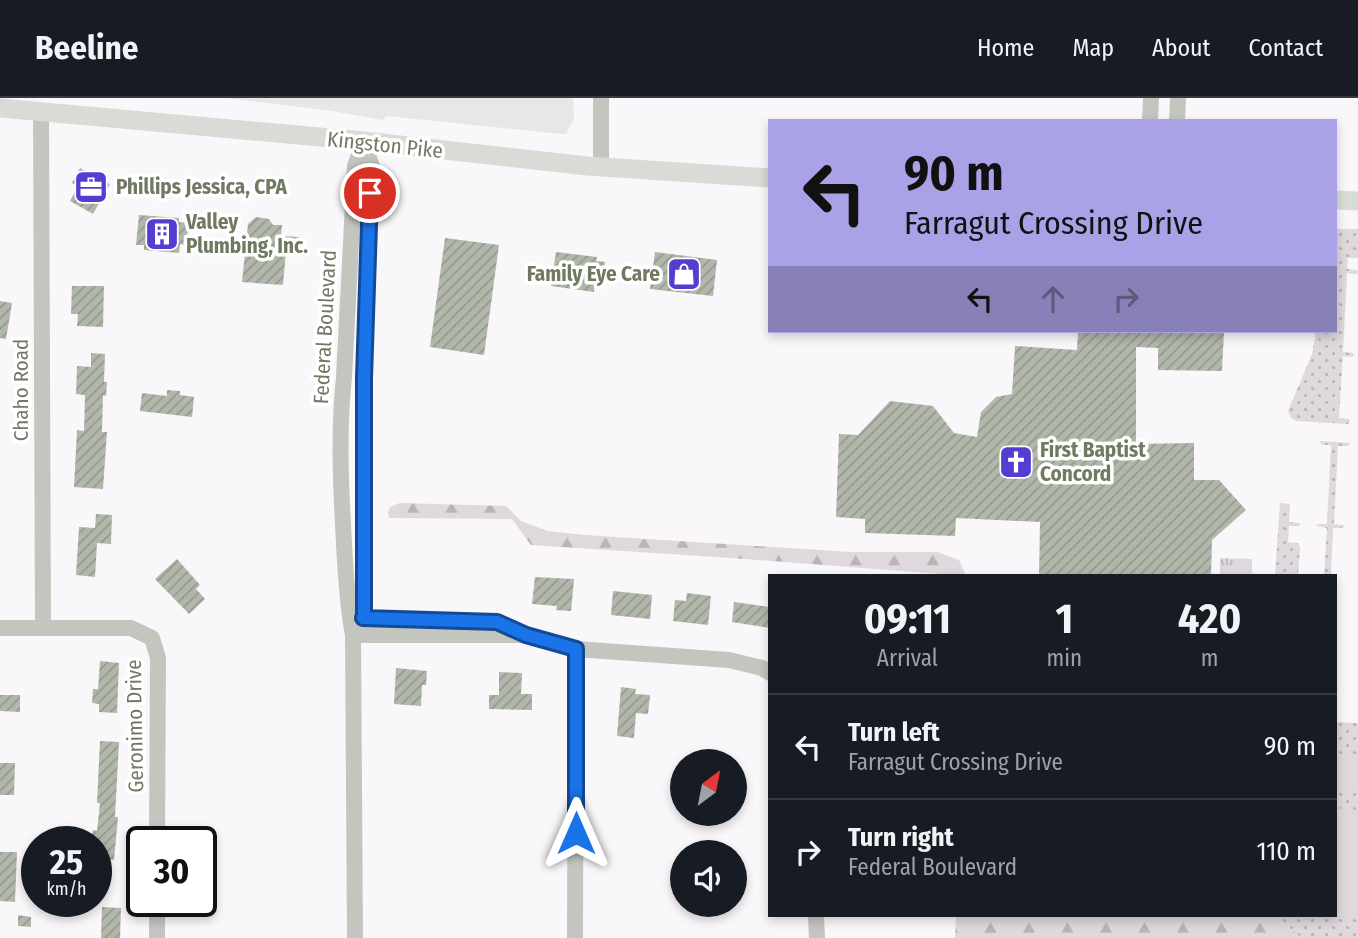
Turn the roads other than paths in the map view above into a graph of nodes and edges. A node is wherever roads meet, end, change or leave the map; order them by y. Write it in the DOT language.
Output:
graph roads {
  1 [pos="601,98"];
  2 [pos="1150,98"];
  3 [pos="1178,98"];
  4 [pos="0,108"];
  5 [pos="41,111"];
  6 [pos="1150,119"];
  7 [pos="1177,119"];
  8 [pos="363,141"];
  9 [pos="601,167"];
  10 [pos="768,178"];
  11 [pos="1337,200"];
  12 [pos="1358,201"];
  13 [pos="356,618"];
  14 [pos="43,626"];
  15 [pos="418,627"];
  16 [pos="0,628"];
  17 [pos="353,635"];
  18 [pos="576,649"];
  19 [pos="768,672"];
  20 [pos="157,826"];
  21 [pos="157,917"];
  22 [pos="816,917"];
  23 [pos="157,938"];
  24 [pos="355,938"];
  25 [pos="575,938"];
  26 [pos="817,938"];
  1 -- 9 [label="street"];
  2 -- 6 [label="street"];
  3 -- 7 [label="street"];
  4 -- 5 [label="main road, Kingston Pike"];
  5 -- 8 [label="main road, Kingston Pike"];
  5 -- 14 [label="street, Chaho Road"];
  8 -- 9 [label="main road, Kingston Pike"];
  8 -- 13 [label="street, Federal Boulevard"];
  8 -- 13 [label="street, Federal Boulevard"];
  9 -- 10 [label="main road, Kingston Pike"];
  11 -- 12 [label="main road"];
  13 -- 15 [label="street"];
  13 -- 17 [label="street, Federal Boulevard"];
  14 -- 16 [label="street"];
  14 -- 20 [label="street, Geronimo Drive"];
  15 -- 17 [label="street"];
  15 -- 18 [label="street"];
  17 -- 24 [label="street, Federal Boulevard"];
  18 -- 19 [label="street"];
  18 -- 25 [label="street"];
  21 -- 23 [label="street"];
  22 -- 26 [label="street"];
}
